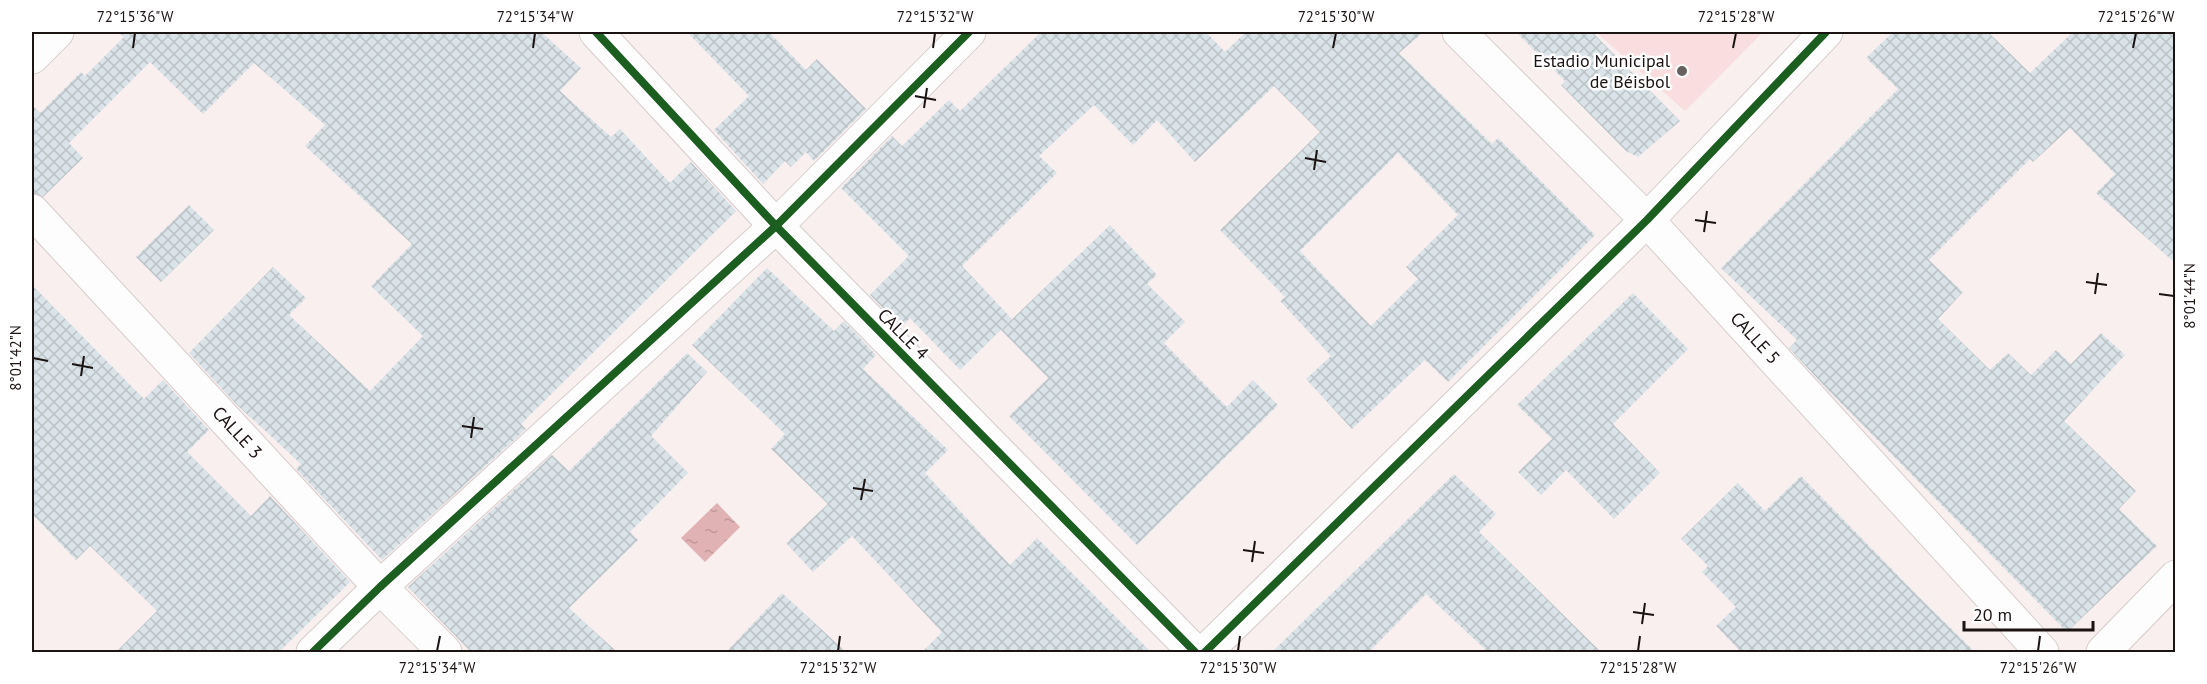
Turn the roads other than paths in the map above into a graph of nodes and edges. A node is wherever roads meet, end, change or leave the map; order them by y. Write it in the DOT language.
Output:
graph roads {
  1 [pos="57,32"];
  2 [pos="596,32"];
  3 [pos="969,32"];
  4 [pos="1459,32"];
  5 [pos="1826,32"];
  6 [pos="32,57"];
  7 [pos="32,211"];
  8 [pos="1647,220"];
  9 [pos="776,226"];
  10 [pos="2175,577"];
  11 [pos="380,587"];
  12 [pos="313,652"];
  13 [pos="445,652"];
  14 [pos="1195,652"];
  15 [pos="1205,652"];
  16 [pos="2042,652"];
  17 [pos="2103,652"];
  1 -- 6 [label="street"];
  2 -- 9 [label="street, CALLE 4"];
  3 -- 9 [label="street"];
  4 -- 8 [label="street, CALLE 5"];
  5 -- 8 [label="street"];
  7 -- 11 [label="street, CALLE 3"];
  8 -- 15 [label="street"];
  8 -- 16 [label="street, CALLE 5"];
  9 -- 11 [label="street"];
  9 -- 14 [label="street, CALLE 4"];
  10 -- 17 [label="street"];
  11 -- 12 [label="street"];
  11 -- 13 [label="street, CALLE 3"];
}
